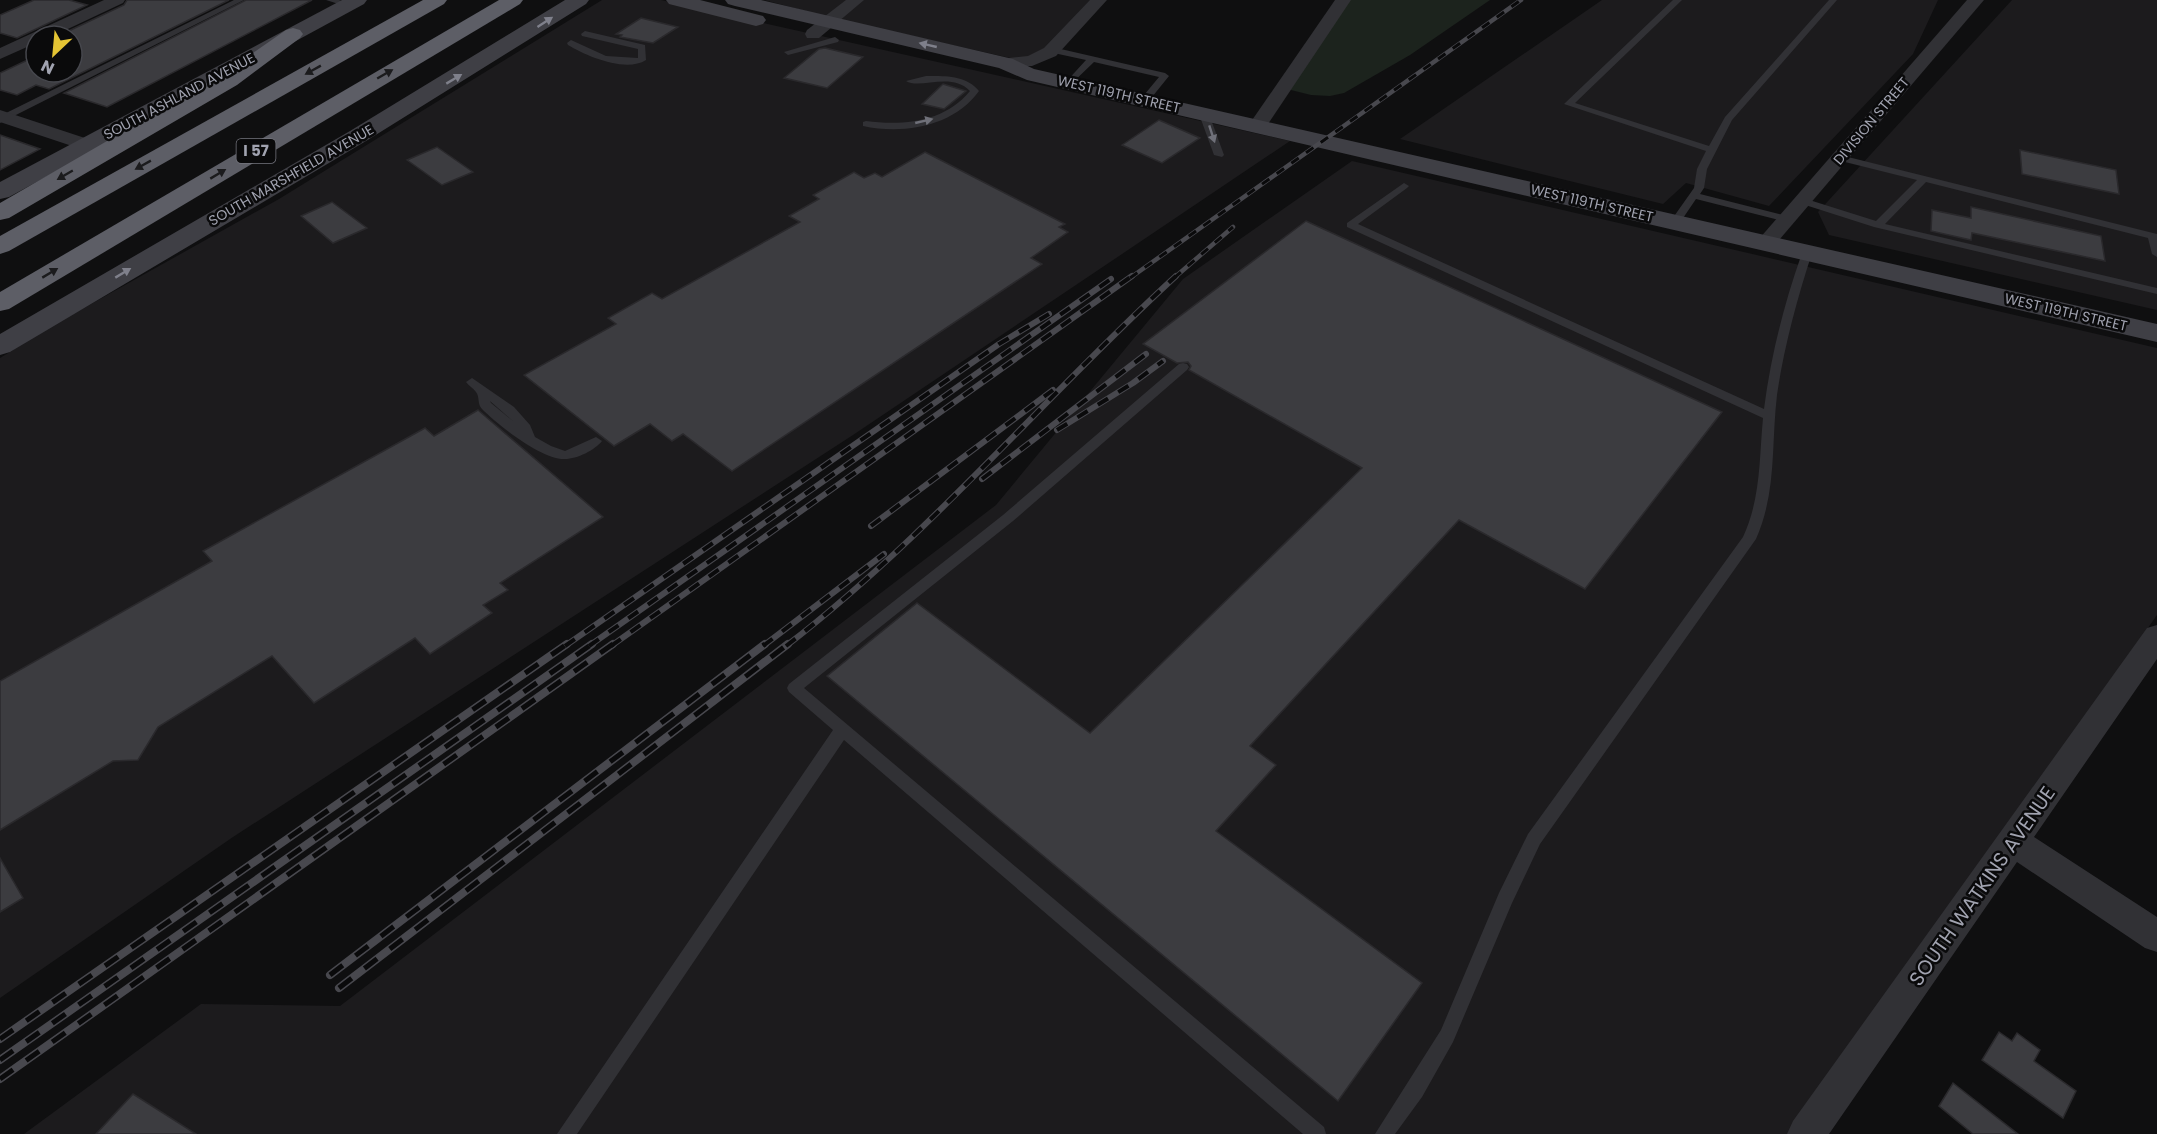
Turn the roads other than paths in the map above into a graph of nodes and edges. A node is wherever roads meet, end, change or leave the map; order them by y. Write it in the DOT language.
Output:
graph roads {
  1 [pos="117,0"];
  2 [pos="240,0"];
  3 [pos="437,0"];
  4 [pos="513,0"];
  5 [pos="579,0"];
  6 [pos="676,0"];
  7 [pos="736,0"];
  8 [pos="856,0"];
  9 [pos="1099,0"];
  10 [pos="1343,0"];
  11 [pos="1678,0"];
  12 [pos="1833,0"];
  13 [pos="1976,0"];
  14 [pos="345,2"];
  15 [pos="66,24"];
  16 [pos="826,32"];
  17 [pos="293,34"];
  18 [pos="24,43"];
  19 [pos="1051,51"];
  20 [pos="788,52"];
  21 [pos="0,54"];
  22 [pos="642,57"];
  23 [pos="1092,59"];
  24 [pos="655,63"];
  25 [pos="1005,63"];
  26 [pos="1028,74"];
  27 [pos="910,81"];
  28 [pos="1069,83"];
  29 [pos="1145,100"];
  30 [pos="1204,114"];
  31 [pos="1,118"];
  32 [pos="866,124"];
  33 [pos="1257,126"];
  34 [pos="87,145"];
  35 [pos="1712,150"];
  36 [pos="1219,156"];
  37 [pos="1840,158"];
  38 [pos="1924,179"];
  39 [pos="1404,186"];
  40 [pos="0,192"];
  41 [pos="1694,195"];
  42 [pos="1803,201"];
  43 [pos="0,213"];
  44 [pos="1787,219"];
  45 [pos="1675,222"];
  46 [pos="1878,225"];
  47 [pos="1767,243"];
  48 [pos="0,246"];
  49 [pos="1807,253"];
  50 [pos="2157,254"];
  51 [pos="2157,291"];
  52 [pos="0,303"];
  53 [pos="2157,333"];
  54 [pos="0,346"];
  55 [pos="1183,367"];
  56 [pos="472,382"];
  57 [pos="1769,416"];
  58 [pos="596,441"];
  59 [pos="2157,636"];
  60 [pos="842,730"];
  61 [pos="2014,842"];
  62 [pos="2157,936"];
  63 [pos="566,1134"];
  64 [pos="1317,1134"];
  65 [pos="1383,1134"];
  66 [pos="1806,1134"];
  1 -- 15 [label="street"];
  2 -- 31 [label="lane"];
  3 -- 48 [label="highway, I 57, one-way"];
  52 -- 4 [label="highway, I 57, one-way"];
  54 -- 5 [label="street, SOUTH MARSHFIELD AVENUE, one-way"];
  6 -- 16 [label="street, WEST 119TH STREET"];
  7 -- 16 [label="street, WEST 119TH STREET"];
  8 -- 16 [label="street"];
  9 -- 19 [label="street"];
  10 -- 33 [label="street"];
  11 -- 35 [label="lane"];
  12 -- 35 [label="lane"];
  13 -- 37 [label="street, DIVISION STREET"];
  14 -- 17 [label="street, SOUTH ASHLAND AVENUE"];
  16 -- 20 [label="lane"];
  25 -- 16 [label="street, WEST 119TH STREET, one-way"];
  16 -- 26 [label="street, WEST 119TH STREET"];
  17 -- 34 [label="street, SOUTH ASHLAND AVENUE"];
  17 -- 43 [label="highway, one-way"];
  18 -- 21 [label="street"];
  19 -- 23 [label="lane"];
  19 -- 25 [label="street"];
  19 -- 28 [label="street"];
  22 -- 22 [label="lane"];
  22 -- 24 [label="lane"];
  23 -- 28 [label="lane"];
  23 -- 29 [label="lane"];
  25 -- 26 [label="street, WEST 119TH STREET"];
  26 -- 28 [label="street, WEST 119TH STREET"];
  32 -- 27 [label="lane, one-way"];
  28 -- 29 [label="street, WEST 119TH STREET"];
  29 -- 30 [label="street, WEST 119TH STREET"];
  30 -- 33 [label="street, WEST 119TH STREET"];
  30 -- 36 [label="lane, one-way"];
  31 -- 34 [label="street"];
  33 -- 45 [label="street, WEST 119TH STREET"];
  34 -- 40 [label="street, SOUTH ASHLAND AVENUE"];
  35 -- 41 [label="lane"];
  37 -- 38 [label="lane"];
  37 -- 42 [label="street, DIVISION STREET"];
  38 -- 46 [label="lane"];
  38 -- 50 [label="lane"];
  39 -- 57 [label="lane"];
  41 -- 44 [label="lane"];
  41 -- 45 [label="lane"];
  42 -- 44 [label="street, DIVISION STREET"];
  42 -- 46 [label="lane"];
  44 -- 47 [label="street, DIVISION STREET"];
  45 -- 47 [label="street, WEST 119TH STREET"];
  46 -- 51 [label="lane"];
  47 -- 49 [label="street, WEST 119TH STREET"];
  49 -- 53 [label="street, WEST 119TH STREET"];
  49 -- 57 [label="lane"];
  55 -- 60 [label="lane"];
  56 -- 58 [label="lane"];
  57 -- 65 [label="lane"];
  59 -- 61 [label="street, SOUTH WATKINS AVENUE"];
  60 -- 63 [label="lane"];
  60 -- 64 [label="lane"];
  61 -- 62 [label="street"];
  61 -- 66 [label="street, SOUTH WATKINS AVENUE"];
}
